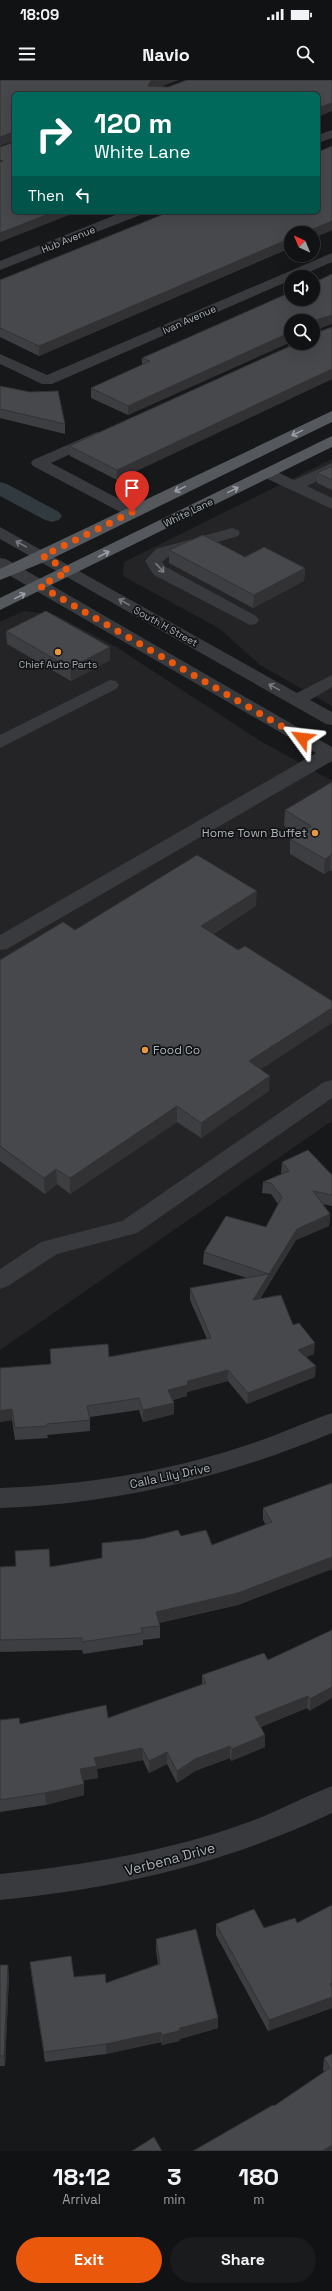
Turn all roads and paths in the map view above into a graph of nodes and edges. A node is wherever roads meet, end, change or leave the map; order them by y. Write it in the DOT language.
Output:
graph roads {
  1 [pos="332,134"];
  2 [pos="320,138"];
  3 [pos="130,214"];
  4 [pos="332,257"];
  5 [pos="0,266"];
  6 [pos="0,358"];
  7 [pos="332,416"];
  8 [pos="110,431"];
  9 [pos="332,441"];
  10 [pos="332,468"];
  11 [pos="267,473"];
  12 [pos="294,486"];
  13 [pos="330,502"];
  14 [pos="132,512"];
  15 [pos="0,532"];
  16 [pos="232,533"];
  17 [pos="43,556"];
  18 [pos="4,569"];
  19 [pos="69,571"];
  20 [pos="40,586"];
  21 [pos="0,605"];
  22 [pos="250,620"];
  23 [pos="332,680"];
  24 [pos="110,685"];
  25 [pos="297,700"];
  26 [pos="332,720"];
  27 [pos="0,742"];
  28 [pos="331,754"];
  29 [pos="0,944"];
  30 [pos="332,1088"];
  31 [pos="0,1280"];
  32 [pos="332,1423"];
  33 [pos="0,1498"];
  34 [pos="332,1799"];
  35 [pos="0,1887"];
  1 -- 2 [label="street"];
  3 -- 5 [label="street, Hub Avenue"];
  4 -- 6 [label="street, Ivan Avenue"];
  7 -- 14 [label="main road, White Lane, one-way"];
  8 -- 14 [label="street"];
  9 -- 11 [label="main road, White Lane"];
  10 -- 12 [label="street"];
  11 -- 12 [label="street"];
  19 -- 11 [label="main road, White Lane, one-way"];
  12 -- 13 [label="street"];
  14 -- 17 [label="main road, White Lane"];
  17 -- 15 [label="street, South H Street, one-way"];
  16 -- 22 [label="street, one-way"];
  17 -- 18 [label="main road, White Lane"];
  17 -- 19 [label="street, South H Street"];
  18 -- 20 [label="street"];
  19 -- 20 [label="main road, White Lane"];
  25 -- 19 [label="street, South H Street, one-way"];
  21 -- 20 [label="main road, White Lane, one-way"];
  20 -- 28 [label="street"];
  23 -- 25 [label="street"];
  24 -- 27 [label="street"];
  25 -- 26 [label="street, South H Street"];
  28 -- 29 [label="street"];
  30 -- 31 [label="street"];
  32 -- 33 [label="street, Calla Lily Drive"];
  34 -- 35 [label="street, Verbena Drive"];
}
